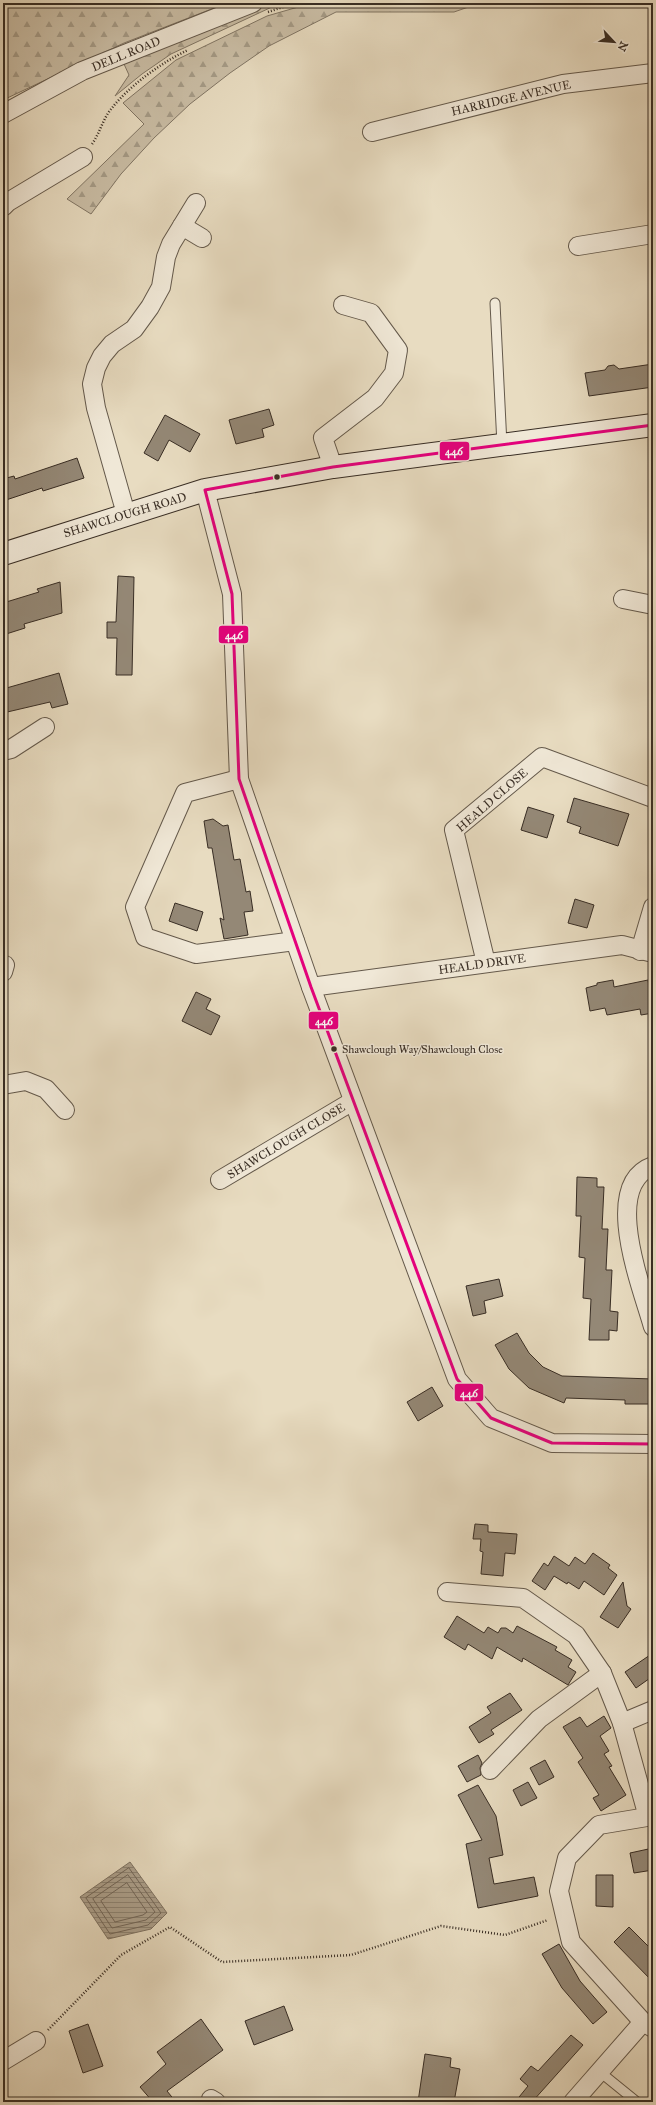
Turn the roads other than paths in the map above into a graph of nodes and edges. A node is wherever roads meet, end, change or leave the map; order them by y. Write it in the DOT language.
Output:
graph roads {
  1 [pos="253,3"];
  2 [pos="653,73"];
  3 [pos="3,114"];
  4 [pos="372,132"];
  5 [pos="83,157"];
  6 [pos="196,203"];
  7 [pos="3,207"];
  8 [pos="182,226"];
  9 [pos="653,234"];
  10 [pos="202,238"];
  11 [pos="578,246"];
  12 [pos="495,303"];
  13 [pos="342,305"];
  14 [pos="653,425"];
  15 [pos="502,445"];
  16 [pos="332,467"];
  17 [pos="205,490"];
  18 [pos="126,514"];
  19 [pos="3,554"];
  20 [pos="623,599"];
  21 [pos="653,605"];
  22 [pos="45,727"];
  23 [pos="3,751"];
  24 [pos="239,779"];
  25 [pos="653,798"];
  26 [pos="653,907"];
  27 [pos="295,941"];
  28 [pos="646,952"];
  29 [pos="486,963"];
  30 [pos="311,987"];
  31 [pos="3,1085"];
  32 [pos="353,1101"];
  33 [pos="65,1110"];
  34 [pos="653,1166"];
  35 [pos="220,1180"];
  36 [pos="653,1327"];
  37 [pos="653,1444"];
  38 [pos="447,1592"];
  39 [pos="602,1673"];
  40 [pos="653,1710"];
  41 [pos="622,1723"];
  42 [pos="490,1770"];
  43 [pos="650,1817"];
  44 [pos="648,2025"];
  45 [pos="36,2041"];
  46 [pos="3,2061"];
  47 [pos="600,2072"];
  48 [pos="573,2102"];
  49 [pos="637,2102"];
  1 -- 3 [label="street, DELL ROAD"];
  2 -- 4 [label="street, HARRIDGE AVENUE"];
  5 -- 7 [label="street"];
  6 -- 8 [label="street"];
  8 -- 10 [label="street"];
  8 -- 18 [label="street"];
  9 -- 11 [label="street"];
  12 -- 15 [label="lane"];
  13 -- 16 [label="street"];
  14 -- 15 [label="main road, SHAWCLOUGH ROAD"];
  15 -- 16 [label="main road, SHAWCLOUGH ROAD"];
  16 -- 17 [label="main road, SHAWCLOUGH ROAD"];
  17 -- 18 [label="main road, SHAWCLOUGH ROAD"];
  17 -- 24 [label="street"];
  18 -- 19 [label="main road, SHAWCLOUGH ROAD"];
  20 -- 21 [label="street"];
  22 -- 23 [label="street"];
  24 -- 27 [label="street"];
  24 -- 27 [label="street"];
  25 -- 29 [label="street, HEALD CLOSE"];
  26 -- 28 [label="street"];
  27 -- 30 [label="street"];
  28 -- 29 [label="street, HEALD DRIVE"];
  29 -- 30 [label="street, HEALD DRIVE"];
  30 -- 32 [label="street"];
  31 -- 33 [label="street"];
  32 -- 35 [label="street, SHAWCLOUGH CLOSE"];
  32 -- 37 [label="street"];
  34 -- 36 [label="street"];
  38 -- 39 [label="street"];
  39 -- 41 [label="street"];
  39 -- 42 [label="street"];
  40 -- 41 [label="street"];
  41 -- 43 [label="street"];
  43 -- 44 [label="street"];
  44 -- 47 [label="street"];
  45 -- 46 [label="street"];
  47 -- 48 [label="street"];
  47 -- 49 [label="lane"];
}
